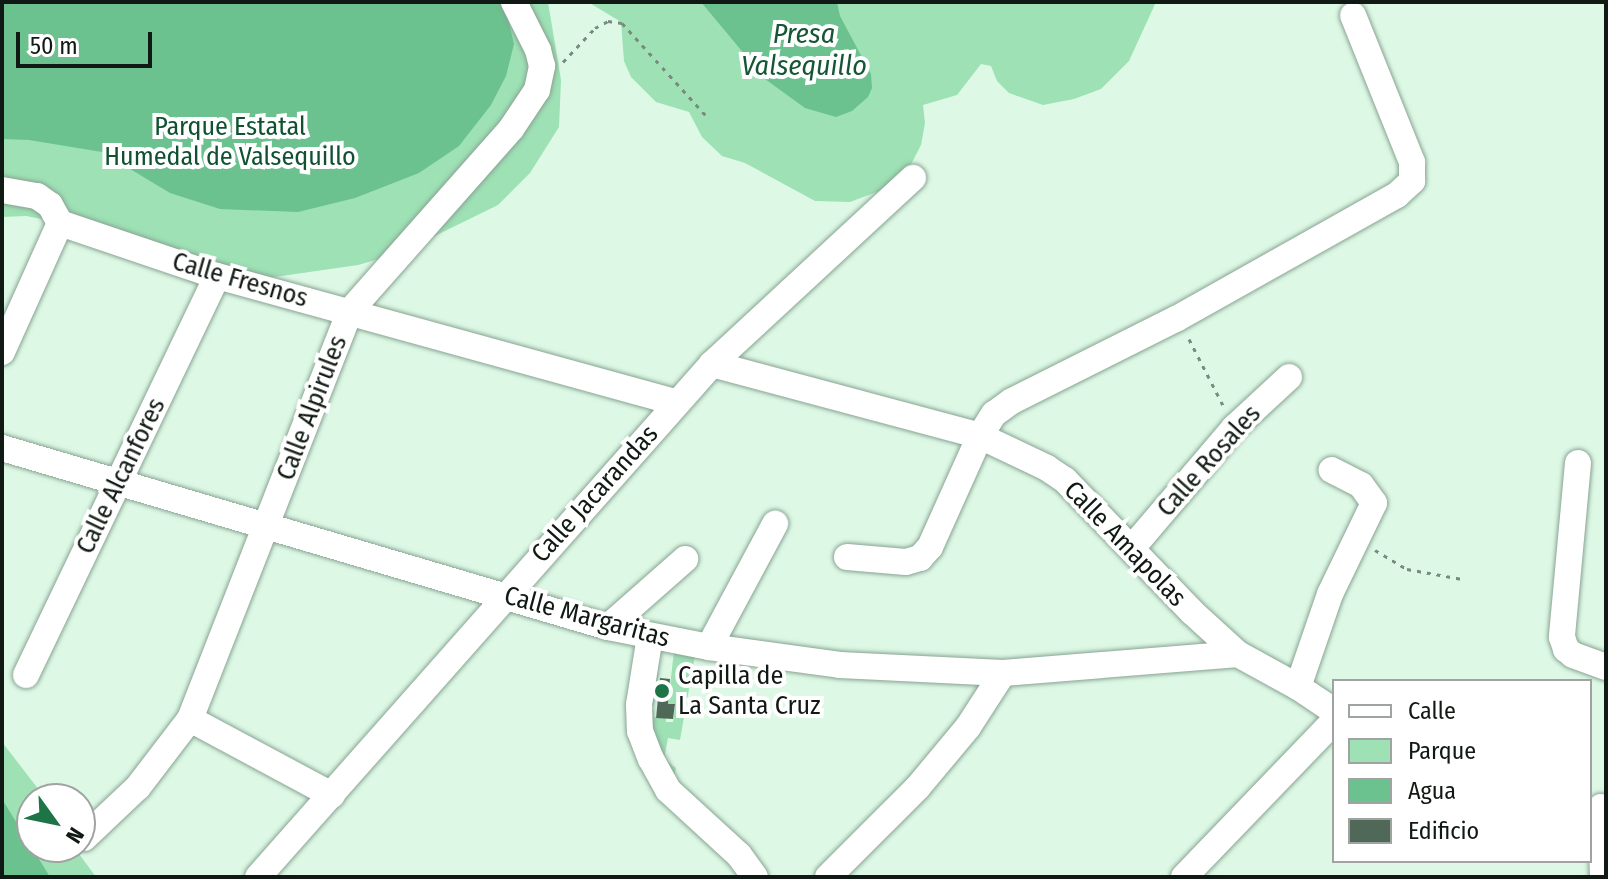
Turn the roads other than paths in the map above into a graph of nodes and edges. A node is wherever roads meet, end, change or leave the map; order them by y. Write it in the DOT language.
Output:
graph roads {
  1 [pos="514,2"];
  2 [pos="1353,15"];
  3 [pos="913,178"];
  4 [pos="2,190"];
  5 [pos="60,223"];
  6 [pos="217,276"];
  7 [pos="350,311"];
  8 [pos="2,352"];
  9 [pos="712,364"];
  10 [pos="1289,377"];
  11 [pos="677,403"];
  12 [pos="980,436"];
  13 [pos="2,448"];
  14 [pos="1578,463"];
  15 [pos="1332,470"];
  16 [pos="118,483"];
  17 [pos="775,524"];
  18 [pos="266,527"];
  19 [pos="1132,548"];
  20 [pos="847,557"];
  21 [pos="685,559"];
  22 [pos="504,596"];
  23 [pos="608,627"];
  24 [pos="650,636"];
  25 [pos="709,647"];
  26 [pos="1238,654"];
  27 [pos="1606,667"];
  28 [pos="1003,673"];
  29 [pos="26,675"];
  30 [pos="1298,687"];
  31 [pos="1332,710"];
  32 [pos="190,719"];
  33 [pos="1332,723"];
  34 [pos="332,795"];
  35 [pos="1599,806"];
  36 [pos="96,827"];
  37 [pos="258,877"];
  38 [pos="755,877"];
  39 [pos="828,877"];
  40 [pos="1184,877"];
  41 [pos="1603,877"];
  1 -- 7 [label="street, Calle Alpirules"];
  2 -- 12 [label="street"];
  3 -- 9 [label="street, Calle Jacarandas"];
  4 -- 5 [label="street, Calle Fresnos"];
  5 -- 6 [label="street, Calle Fresnos"];
  5 -- 8 [label="street"];
  6 -- 7 [label="street, Calle Fresnos"];
  6 -- 16 [label="street, Calle Alcanfores"];
  7 -- 11 [label="street, Calle Fresnos"];
  7 -- 18 [label="street, Calle Alpirules"];
  9 -- 11 [label="street, Calle Jacarandas"];
  9 -- 12 [label="street, Calle Amapolas"];
  10 -- 19 [label="street, Calle Rosales"];
  11 -- 22 [label="street, Calle Jacarandas"];
  12 -- 19 [label="street, Calle Amapolas"];
  12 -- 20 [label="street"];
  13 -- 16 [label="street, Calle Margaritas"];
  14 -- 27 [label="street"];
  15 -- 30 [label="street"];
  16 -- 18 [label="street, Calle Margaritas"];
  16 -- 29 [label="street, Calle Alcanfores"];
  17 -- 25 [label="street"];
  18 -- 22 [label="street, Calle Margaritas"];
  18 -- 32 [label="street, Calle Alpirules"];
  19 -- 26 [label="street, Calle Amapolas"];
  21 -- 23 [label="street"];
  22 -- 23 [label="street, Calle Margaritas"];
  22 -- 34 [label="street, Calle Jacarandas"];
  23 -- 24 [label="street, Calle Margaritas"];
  24 -- 25 [label="street, Calle Margaritas"];
  24 -- 38 [label="street"];
  25 -- 28 [label="street, Calle Margaritas"];
  26 -- 28 [label="street, Calle Margaritas"];
  26 -- 30 [label="street, Calle Amapolas"];
  28 -- 39 [label="street"];
  30 -- 31 [label="street, Calle Amapolas"];
  32 -- 34 [label="street"];
  32 -- 36 [label="street, Calle Alpirules"];
  33 -- 40 [label="street"];
  34 -- 37 [label="street, Calle Jacarandas"];
  35 -- 41 [label="street"];
}
